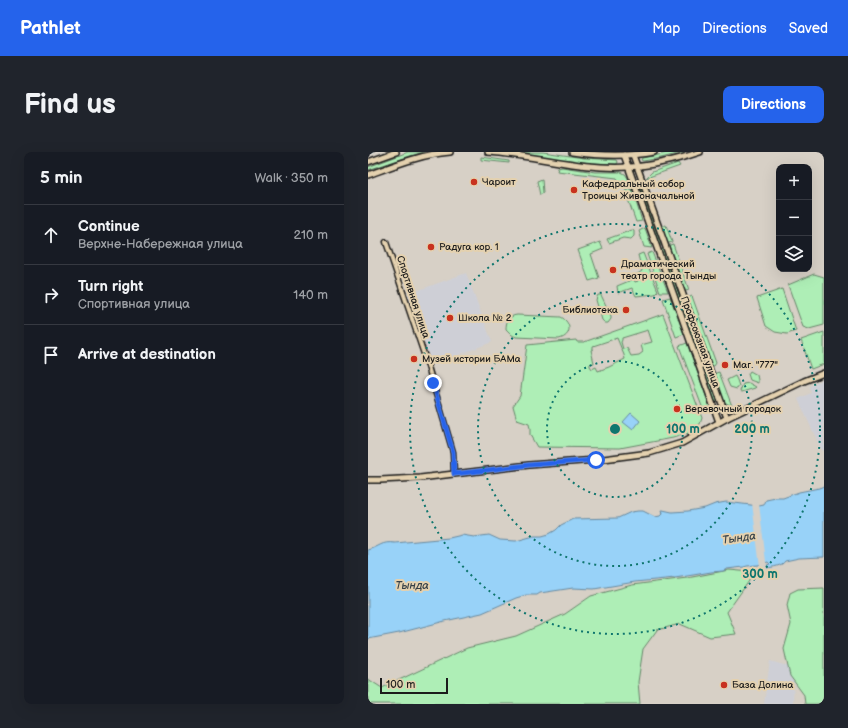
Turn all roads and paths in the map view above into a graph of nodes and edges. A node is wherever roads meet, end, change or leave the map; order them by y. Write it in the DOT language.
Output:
graph roads {
  1 [pos="396,152"];
  2 [pos="450,152"];
  3 [pos="490,152"];
  4 [pos="572,152"];
  5 [pos="654,152"];
  6 [pos="700,152"];
  7 [pos="504,153"];
  8 [pos="624,155"];
  9 [pos="633,155"];
  10 [pos="368,162"];
  11 [pos="637,167"];
  12 [pos="628,168"];
  13 [pos="640,173"];
  14 [pos="368,175"];
  15 [pos="631,176"];
  16 [pos="386,242"];
  17 [pos="824,373"];
  18 [pos="722,404"];
  19 [pos="714,407"];
  20 [pos="727,418"];
  21 [pos="719,422"];
  22 [pos="454,474"];
  23 [pos="368,480"];
  1 -- 10 [label="street"];
  2 -- 14 [label="street"];
  3 -- 7 [label="street"];
  4 -- 8 [label="street"];
  5 -- 9 [label="street"];
  6 -- 11 [label="street"];
  7 -- 12 [label="street"];
  8 -- 9 [label="street"];
  8 -- 12 [label="street, Профсоюзная улица"];
  9 -- 11 [label="street, Профсоюзная улица"];
  11 -- 12 [label="street"];
  11 -- 13 [label="street, Профсоюзная улица"];
  12 -- 15 [label="street, Профсоюзная улица"];
  13 -- 15 [label="street"];
  13 -- 18 [label="street, Профсоюзная улица"];
  15 -- 19 [label="street, Профсоюзная улица"];
  16 -- 22 [label="street, Спортивная улица"];
  17 -- 20 [label="street"];
  18 -- 19 [label="street"];
  18 -- 20 [label="street, Профсоюзная улица"];
  19 -- 21 [label="street, Профсоюзная улица"];
  20 -- 21 [label="street"];
  21 -- 22 [label="street"];
  22 -- 23 [label="street"];
}
